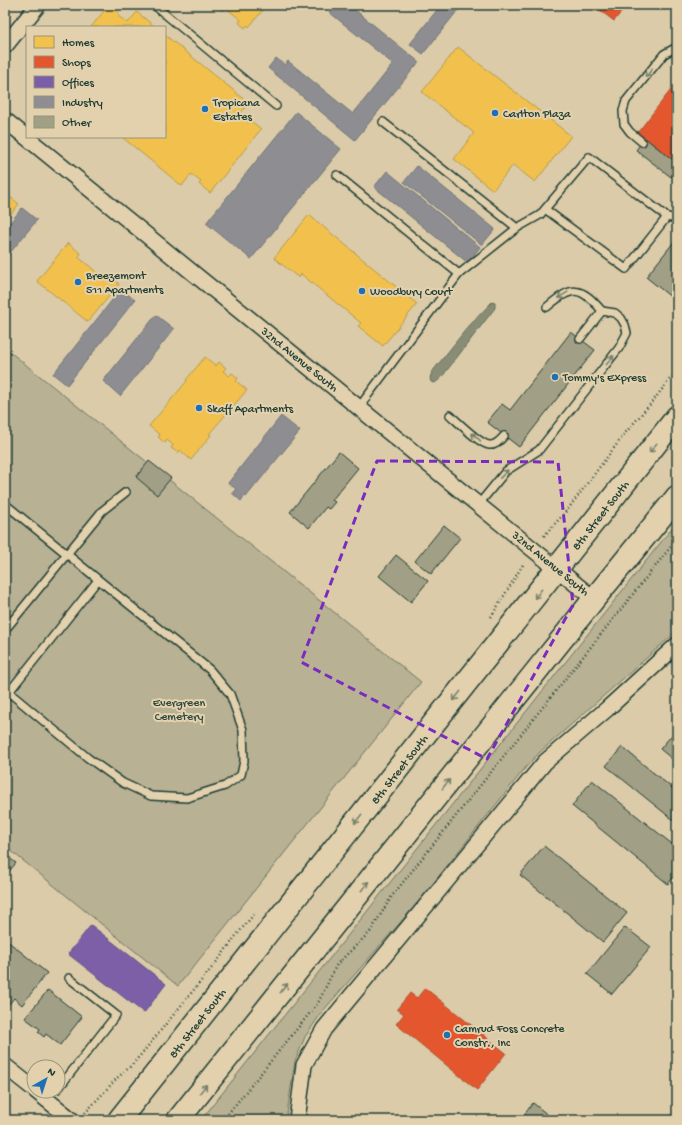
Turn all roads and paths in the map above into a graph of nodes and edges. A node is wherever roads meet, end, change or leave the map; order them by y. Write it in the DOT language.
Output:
graph roads {
  1 [pos="38,5"];
  2 [pos="154,5"];
  3 [pos="5,46"];
  4 [pos="677,47"];
  5 [pos="276,106"];
  6 [pos="5,120"];
  7 [pos="383,122"];
  8 [pos="26,137"];
  9 [pos="27,138"];
  10 [pos="642,142"];
  11 [pos="337,175"];
  12 [pos="545,209"];
  13 [pos="667,217"];
  14 [pos="677,219"];
  15 [pos="517,228"];
  16 [pos="459,274"];
  17 [pos="548,307"];
  18 [pos="602,311"];
  19 [pos="580,339"];
  20 [pos="677,370"];
  21 [pos="359,407"];
  22 [pos="450,415"];
  23 [pos="677,417"];
  24 [pos="504,436"];
  25 [pos="126,492"];
  26 [pos="677,497"];
  27 [pos="5,504"];
  28 [pos="478,504"];
  29 [pos="677,539"];
  30 [pos="534,549"];
  31 [pos="66,554"];
  32 [pos="558,568"];
  33 [pos="98,580"];
  34 [pos="594,599"];
  35 [pos="487,623"];
  36 [pos="5,630"];
  37 [pos="677,645"];
  38 [pos="6,693"];
  39 [pos="259,909"];
  40 [pos="69,978"];
  41 [pos="5,1066"];
  42 [pos="66,1080"];
  43 [pos="26,1083"];
  44 [pos="60,1099"];
  45 [pos="77,1118"];
  46 [pos="120,1120"];
  47 [pos="178,1120"];
  48 [pos="223,1120"];
  49 [pos="297,1120"];
  1 -- 3 [label="street"];
  2 -- 5 [label="lane"];
  4 -- 10 [label="lane, one-way"];
  6 -- 8 [label="street, 32nd Avenue South"];
  7 -- 15 [label="lane"];
  9 -- 21 [label="street, 32nd Avenue South"];
  11 -- 16 [label="lane"];
  12 -- 13 [label="lane"];
  12 -- 13 [label="lane"];
  12 -- 15 [label="lane"];
  13 -- 14 [label="lane"];
  15 -- 16 [label="lane"];
  16 -- 21 [label="lane"];
  18 -- 17 [label="lane, one-way"];
  18 -- 19 [label="lane"];
  28 -- 18 [label="lane, one-way"];
  20 -- 30 [label="path"];
  21 -- 28 [label="street, 32nd Avenue South"];
  24 -- 22 [label="lane, one-way"];
  23 -- 32 [label="main road, 8th Street South, one-way"];
  25 -- 31 [label="lane"];
  26 -- 34 [label="main road"];
  27 -- 31 [label="lane"];
  28 -- 30 [label="street, 32nd Avenue South"];
  29 -- 48 [label="path"];
  30 -- 32 [label="street, 32nd Avenue South"];
  30 -- 35 [label="path"];
  31 -- 33 [label="lane"];
  31 -- 36 [label="lane"];
  32 -- 34 [label="street, 32nd Avenue South"];
  32 -- 46 [label="main road, 8th Street South, one-way"];
  33 -- 38 [label="lane"];
  33 -- 38 [label="lane"];
  47 -- 34 [label="main road, one-way"];
  37 -- 49 [label="street"];
  39 -- 45 [label="path"];
  40 -- 42 [label="lane"];
  41 -- 43 [label="street"];
  44 -- 45 [label="street"];
}
